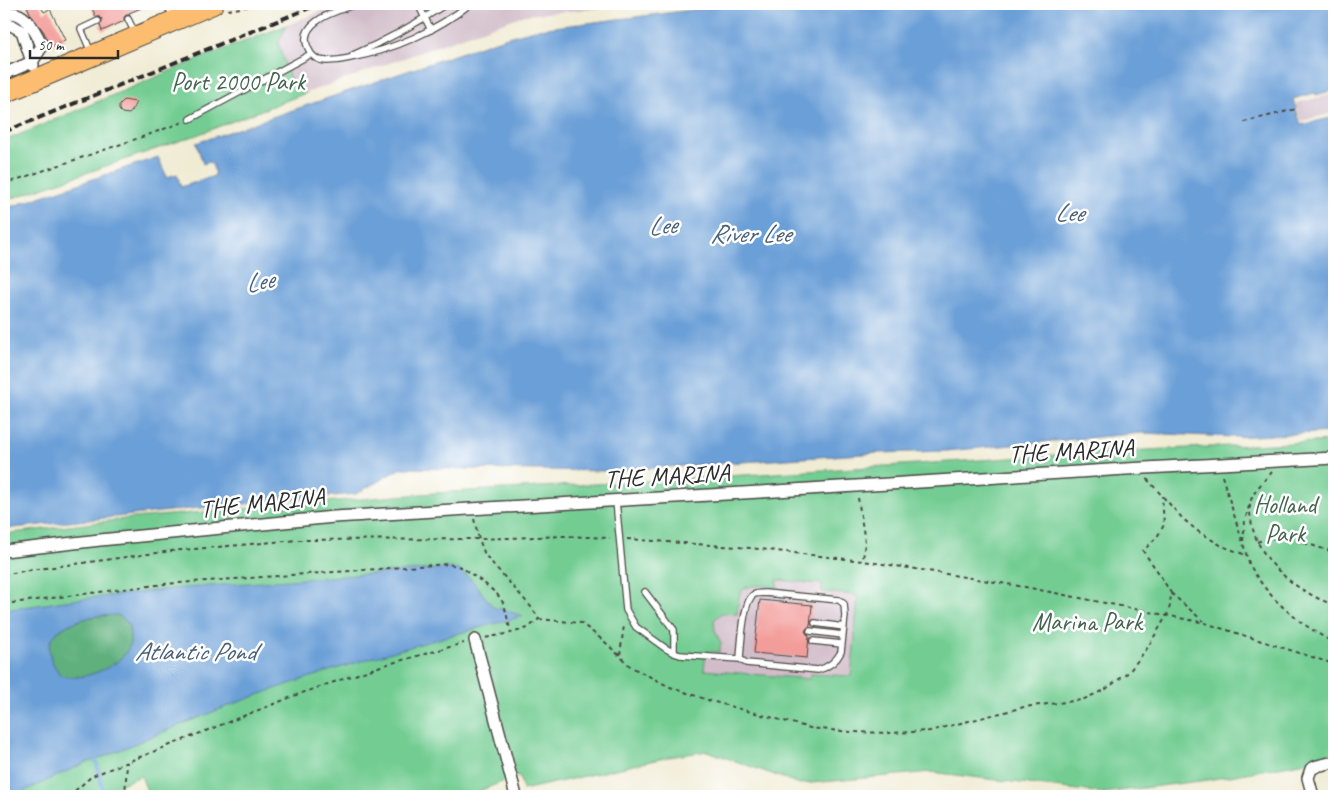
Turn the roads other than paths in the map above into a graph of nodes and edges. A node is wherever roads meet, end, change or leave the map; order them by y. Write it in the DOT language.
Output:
graph roads {
  1 [pos="356,4"];
  2 [pos="418,4"];
  3 [pos="446,4"];
  4 [pos="209,5"];
  5 [pos="468,6"];
  6 [pos="173,11"];
  7 [pos="4,14"];
  8 [pos="425,17"];
  9 [pos="4,21"];
  10 [pos="98,22"];
  11 [pos="431,30"];
  12 [pos="311,54"];
  13 [pos="92,56"];
  14 [pos="344,59"];
  15 [pos="35,70"];
  16 [pos="4,74"];
  17 [pos="4,93"];
  18 [pos="190,119"];
  19 [pos="1334,458"];
  20 [pos="616,501"];
  21 [pos="4,551"];
  22 [pos="645,592"];
  23 [pos="814,624"];
  24 [pos="844,627"];
  25 [pos="810,631"];
  26 [pos="843,635"];
  27 [pos="475,640"];
  28 [pos="814,641"];
  29 [pos="842,644"];
  30 [pos="674,653"];
  31 [pos="740,659"];
  32 [pos="1334,762"];
  33 [pos="516,796"];
  34 [pos="1312,796"];
  1 -- 12 [label="lane"];
  2 -- 8 [label="lane"];
  3 -- 8 [label="lane"];
  4 -- 6 [label="highway"];
  5 -- 11 [label="lane"];
  6 -- 13 [label="highway"];
  7 -- 15 [label="street"];
  8 -- 11 [label="lane"];
  8 -- 14 [label="lane"];
  9 -- 15 [label="street"];
  10 -- 13 [label="lane"];
  11 -- 14 [label="lane"];
  12 -- 14 [label="lane"];
  12 -- 18 [label="lane"];
  13 -- 15 [label="highway"];
  15 -- 16 [label="street"];
  15 -- 17 [label="highway"];
  19 -- 20 [label="street, THE MARINA"];
  20 -- 21 [label="street, THE MARINA"];
  20 -- 30 [label="lane"];
  22 -- 30 [label="lane"];
  23 -- 24 [label="lane"];
  24 -- 26 [label="lane"];
  24 -- 31 [label="lane"];
  25 -- 26 [label="lane"];
  26 -- 29 [label="lane"];
  27 -- 33 [label="street"];
  28 -- 29 [label="lane"];
  29 -- 31 [label="lane"];
  30 -- 31 [label="lane"];
  32 -- 34 [label="street"];
}
